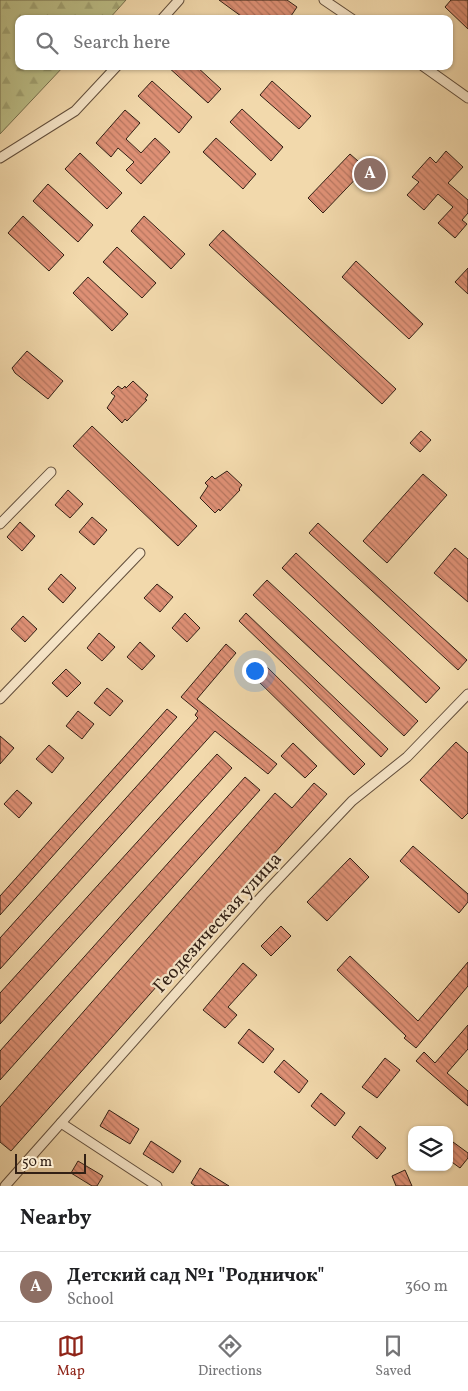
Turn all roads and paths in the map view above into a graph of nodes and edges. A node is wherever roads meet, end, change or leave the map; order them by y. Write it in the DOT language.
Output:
graph roads {
  1 [pos="180,0"];
  2 [pos="324,0"];
  3 [pos="166,15"];
  4 [pos="346,15"];
  5 [pos="113,70"];
  6 [pos="429,70"];
  7 [pos="468,98"];
  8 [pos="0,158"];
  9 [pos="51,472"];
  10 [pos="0,524"];
  11 [pos="140,553"];
  12 [pos="468,694"];
  13 [pos="0,699"];
  14 [pos="61,1123"];
  15 [pos="5,1186"];
  16 [pos="157,1186"];
  1 -- 3 [label="street"];
  2 -- 4 [label="street"];
  5 -- 8 [label="street"];
  6 -- 7 [label="street"];
  9 -- 10 [label="street"];
  11 -- 13 [label="street"];
  12 -- 14 [label="street, Геодезическая улица"];
  14 -- 15 [label="street, Геодезическая улица"];
  14 -- 16 [label="street"];
}
